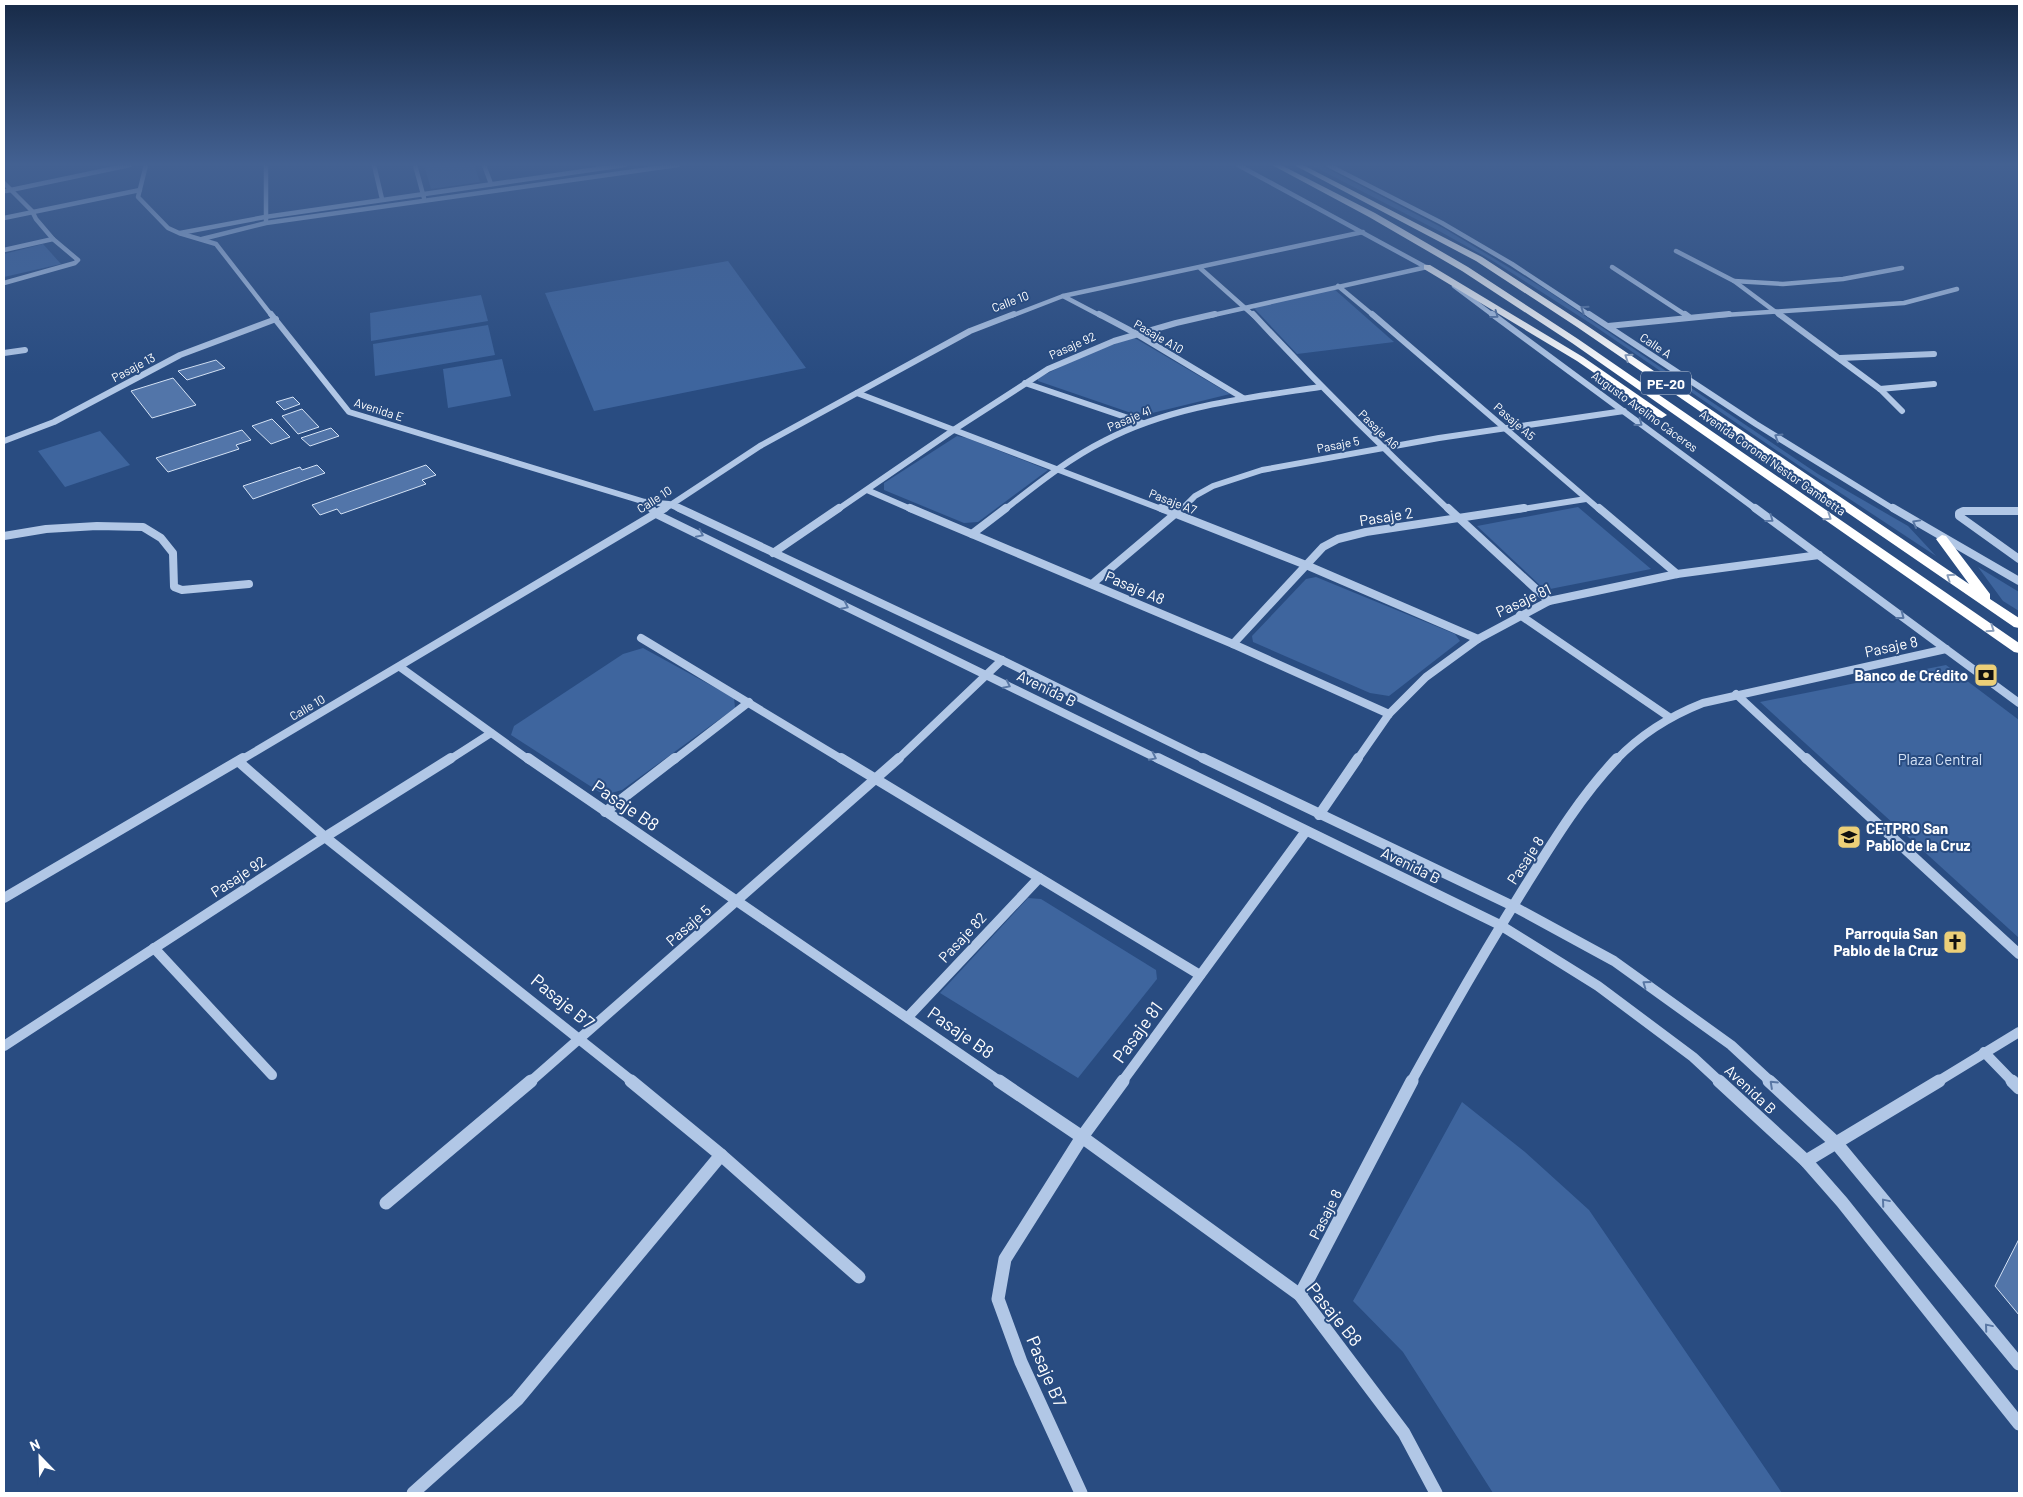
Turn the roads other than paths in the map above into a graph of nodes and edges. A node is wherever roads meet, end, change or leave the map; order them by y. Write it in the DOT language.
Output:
graph roads {
  1 [pos="49,235"];
  2 [pos="185,235"];
  3 [pos="219,235"];
  4 [pos="1350,235"];
  5 [pos="1368,235"];
  6 [pos="1406,235"];
  7 [pos="1433,235"];
  8 [pos="1464,235"];
  9 [pos="53,239"];
  10 [pos="202,239"];
  11 [pos="4,250"];
  12 [pos="1676,252"];
  13 [pos="1427,267"];
  14 [pos="1612,267"];
  15 [pos="1200,268"];
  16 [pos="1902,268"];
  17 [pos="1734,281"];
  18 [pos="4,283"];
  19 [pos="1338,286"];
  20 [pos="1957,289"];
  21 [pos="1063,296"];
  22 [pos="1245,306"];
  23 [pos="1774,311"];
  24 [pos="1689,317"];
  25 [pos="276,319"];
  26 [pos="1608,326"];
  27 [pos="1135,333"];
  28 [pos="25,350"];
  29 [pos="4,353"];
  30 [pos="1934,354"];
  31 [pos="1840,358"];
  32 [pos="1025,383"];
  33 [pos="1934,384"];
  34 [pos="1320,387"];
  35 [pos="1880,389"];
  36 [pos="856,393"];
  37 [pos="1244,398"];
  38 [pos="1624,411"];
  39 [pos="1902,411"];
  40 [pos="1143,424"];
  41 [pos="1505,427"];
  42 [pos="955,429"];
  43 [pos="4,441"];
  44 [pos="1382,448"];
  45 [pos="1745,460"];
  46 [pos="1060,469"];
  47 [pos="867,490"];
  48 [pos="1586,499"];
  49 [pos="645,502"];
  50 [pos="668,504"];
  51 [pos="2019,511"];
  52 [pos="656,514"];
  53 [pos="1176,514"];
  54 [pos="1459,519"];
  55 [pos="972,534"];
  56 [pos="4,536"];
  57 [pos="1942,538"];
  58 [pos="774,554"];
  59 [pos="1820,555"];
  60 [pos="2019,559"];
  61 [pos="1306,565"];
  62 [pos="1677,574"];
  63 [pos="2019,582"];
  64 [pos="249,584"];
  65 [pos="1092,584"];
  66 [pos="1549,601"];
  67 [pos="1992,606"];
  68 [pos="1520,616"];
  69 [pos="2019,624"];
  70 [pos="641,638"];
  71 [pos="1478,639"];
  72 [pos="1233,644"];
  73 [pos="2019,648"];
  74 [pos="1946,649"];
  75 [pos="1002,660"];
  76 [pos="400,667"];
  77 [pos="986,675"];
  78 [pos="1736,694"];
  79 [pos="749,702"];
  80 [pos="2019,703"];
  81 [pos="1389,714"];
  82 [pos="1668,717"];
  83 [pos="491,733"];
  84 [pos="239,762"];
  85 [pos="877,779"];
  86 [pos="605,812"];
  87 [pos="1320,815"];
  88 [pos="1306,831"];
  89 [pos="325,837"];
  90 [pos="1038,878"];
  91 [pos="4,898"];
  92 [pos="737,902"];
  93 [pos="1513,906"];
  94 [pos="1500,925"];
  95 [pos="154,948"];
  96 [pos="2019,954"];
  97 [pos="1200,975"];
  98 [pos="908,1017"];
  99 [pos="2019,1032"];
  100 [pos="581,1039"];
  101 [pos="4,1046"];
  102 [pos="1984,1052"];
  103 [pos="272,1075"];
  104 [pos="2019,1088"];
  105 [pos="1082,1137"];
  106 [pos="1837,1144"];
  107 [pos="720,1155"];
  108 [pos="1806,1161"];
  109 [pos="386,1203"];
  110 [pos="1005,1259"];
  111 [pos="859,1277"];
  112 [pos="1300,1295"];
  113 [pos="2019,1364"];
  114 [pos="2019,1424"];
  115 [pos="413,1493"];
  116 [pos="1081,1493"];
  117 [pos="1436,1493"];
  1 -- 9 [label="street"];
  2 -- 10 [label="street, Avenida E"];
  3 -- 10 [label="street"];
  4 -- 15 [label="street, Calle 10"];
  5 -- 13 [label="street, Augusto Avelino Cáceres"];
  6 -- 45 [label="highway, Avenida Coronel Nestor Gambetta / PE-20"];
  67 -- 7 [label="highway, Avenida Coronel Nestor Gambetta / PE-20, one-way"];
  26 -- 8 [label="street, Calle A, one-way"];
  9 -- 11 [label="street"];
  9 -- 18 [label="street"];
  10 -- 25 [label="street, Avenida E"];
  12 -- 17 [label="street"];
  13 -- 19 [label="street, Pasaje 92"];
  13 -- 38 [label="street, Augusto Avelino Cáceres, one-way"];
  13 -- 45 [label="highway"];
  14 -- 24 [label="street"];
  15 -- 21 [label="street, Calle 10"];
  15 -- 22 [label="street, Pasaje A6"];
  16 -- 17 [label="street"];
  17 -- 23 [label="street"];
  19 -- 22 [label="street, Pasaje 92"];
  19 -- 41 [label="street, Pasaje A5"];
  20 -- 23 [label="street"];
  21 -- 27 [label="street, Pasaje A10"];
  21 -- 36 [label="street, Calle 10"];
  22 -- 27 [label="street, Pasaje 92"];
  22 -- 34 [label="street, Pasaje A6"];
  23 -- 24 [label="street"];
  23 -- 31 [label="street"];
  24 -- 26 [label="street"];
  25 -- 43 [label="street, Pasaje 13"];
  25 -- 49 [label="street, Avenida E"];
  57 -- 26 [label="street, Calle A, one-way"];
  27 -- 32 [label="street, Pasaje 92"];
  27 -- 37 [label="street, Pasaje A10"];
  28 -- 29 [label="street"];
  30 -- 31 [label="street"];
  31 -- 35 [label="street"];
  32 -- 40 [label="street"];
  32 -- 42 [label="street, Pasaje 92"];
  33 -- 35 [label="street"];
  34 -- 37 [label="street, Pasaje 41"];
  34 -- 44 [label="street, Pasaje A6"];
  35 -- 39 [label="street"];
  36 -- 42 [label="street, Pasaje A7"];
  36 -- 50 [label="street, Calle 10"];
  37 -- 40 [label="street, Pasaje 41"];
  38 -- 41 [label="street, Pasaje 5"];
  38 -- 59 [label="street, Augusto Avelino Cáceres, one-way"];
  40 -- 46 [label="street, Pasaje 41"];
  41 -- 44 [label="street, Pasaje 5"];
  41 -- 48 [label="street, Pasaje A5"];
  42 -- 46 [label="street, Pasaje A7"];
  42 -- 47 [label="street, Pasaje 92"];
  44 -- 53 [label="street, Pasaje 5"];
  44 -- 54 [label="street, Pasaje A6"];
  45 -- 73 [label="highway, Avenida Coronel Nestor Gambetta / PE-20, one-way"];
  46 -- 53 [label="street, Pasaje A7"];
  46 -- 55 [label="street, Pasaje 41"];
  47 -- 55 [label="street, Pasaje A8"];
  47 -- 58 [label="street, Pasaje 92"];
  48 -- 54 [label="street, Pasaje 2"];
  48 -- 62 [label="street, Pasaje A5"];
  49 -- 50 [label="street, Avenida E"];
  49 -- 52 [label="street"];
  50 -- 52 [label="street, Calle 10"];
  50 -- 58 [label="street, Avenida B"];
  51 -- 60 [label="street"];
  52 -- 76 [label="street, Calle 10"];
  52 -- 77 [label="street, Avenida B, one-way"];
  53 -- 61 [label="street, Pasaje A7"];
  53 -- 65 [label="street, Pasaje 5"];
  54 -- 61 [label="street, Pasaje 2"];
  54 -- 66 [label="street, Pasaje A6"];
  55 -- 65 [label="street, Pasaje A8"];
  56 -- 64 [label="street"];
  57 -- 63 [label="street, Calle A"];
  57 -- 67 [label="highway"];
  58 -- 75 [label="street, Avenida B"];
  59 -- 62 [label="street, Pasaje 81"];
  59 -- 74 [label="street, Augusto Avelino Cáceres, one-way"];
  61 -- 71 [label="street, Pasaje A7"];
  61 -- 72 [label="street, Pasaje 2"];
  62 -- 66 [label="street, Pasaje 81"];
  65 -- 72 [label="street, Pasaje A8"];
  66 -- 68 [label="street, Pasaje 81"];
  67 -- 69 [label="highway, Avenida Coronel Nestor Gambetta / PE-20"];
  68 -- 71 [label="street, Pasaje 81"];
  68 -- 82 [label="street"];
  70 -- 79 [label="street"];
  71 -- 81 [label="street, Pasaje 81"];
  72 -- 81 [label="street, Pasaje A8"];
  74 -- 78 [label="street, Pasaje 8"];
  74 -- 80 [label="street, Augusto Avelino Cáceres"];
  75 -- 77 [label="street, Pasaje 5"];
  75 -- 87 [label="street, Avenida B"];
  76 -- 83 [label="street, Pasaje B8"];
  76 -- 84 [label="street, Calle 10"];
  77 -- 85 [label="street, Pasaje 5"];
  77 -- 88 [label="street, Avenida B, one-way"];
  78 -- 82 [label="street, Pasaje 8"];
  78 -- 96 [label="street"];
  79 -- 85 [label="street"];
  79 -- 86 [label="street"];
  81 -- 87 [label="street, Pasaje 81"];
  82 -- 93 [label="street, Pasaje 8"];
  83 -- 86 [label="street, Pasaje B8"];
  83 -- 89 [label="street, Pasaje 92"];
  84 -- 89 [label="street, Pasaje B7"];
  84 -- 91 [label="street, Calle 10"];
  85 -- 90 [label="street"];
  85 -- 92 [label="street, Pasaje 5"];
  86 -- 92 [label="street, Pasaje B8"];
  87 -- 93 [label="street, Avenida B"];
  88 -- 94 [label="street, Avenida B"];
  88 -- 97 [label="street, Pasaje 81"];
  89 -- 95 [label="street, Pasaje 92"];
  89 -- 100 [label="street, Pasaje B7"];
  90 -- 97 [label="street"];
  90 -- 98 [label="street, Pasaje 82"];
  92 -- 98 [label="street, Pasaje B8"];
  92 -- 100 [label="street, Pasaje 5"];
  93 -- 94 [label="street, Pasaje 8"];
  106 -- 93 [label="street, Avenida B, one-way"];
  94 -- 108 [label="street, Avenida B"];
  94 -- 112 [label="street, Pasaje 8"];
  95 -- 101 [label="street, Pasaje 92"];
  95 -- 103 [label="street"];
  97 -- 105 [label="street, Pasaje 81"];
  98 -- 105 [label="street, Pasaje B8"];
  99 -- 102 [label="street"];
  100 -- 107 [label="street, Pasaje B7"];
  100 -- 109 [label="street, Pasaje 5"];
  102 -- 104 [label="street"];
  102 -- 106 [label="street"];
  105 -- 110 [label="street, Pasaje 81"];
  105 -- 112 [label="street, Pasaje B8"];
  106 -- 108 [label="street"];
  113 -- 106 [label="street, Avenida B, one-way"];
  107 -- 111 [label="street, Pasaje B7"];
  107 -- 115 [label="street"];
  108 -- 114 [label="street, Avenida B"];
  110 -- 116 [label="street, Pasaje B7"];
  112 -- 117 [label="street, Pasaje B8"];
}
